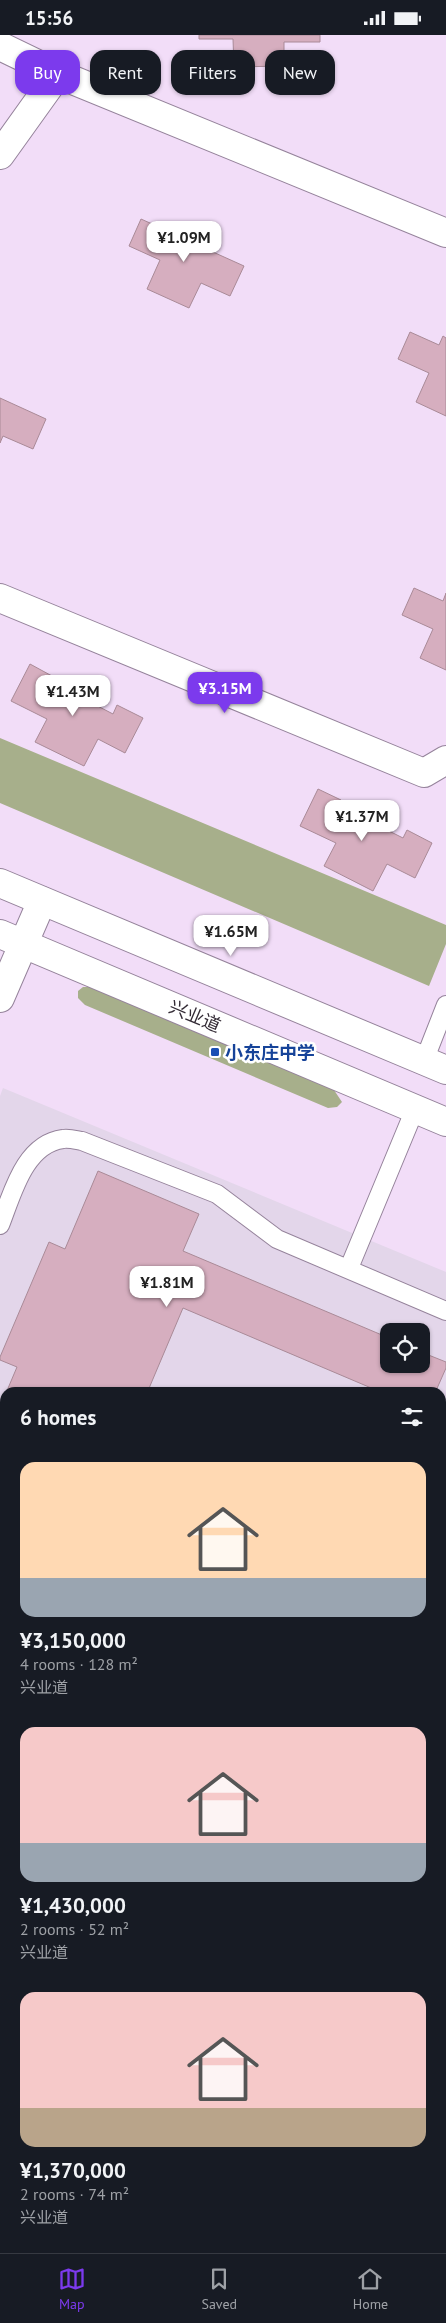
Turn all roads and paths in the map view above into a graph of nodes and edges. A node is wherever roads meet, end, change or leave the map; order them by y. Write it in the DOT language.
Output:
graph roads {
  1 [pos="0,46"];
  2 [pos="15,53"];
  3 [pos="80,83"];
  4 [pos="43,95"];
  5 [pos="0,155"];
  6 [pos="446,233"];
  7 [pos="0,598"];
  8 [pos="446,760"];
  9 [pos="0,883"];
  10 [pos="42,901"];
  11 [pos="11,938"];
  12 [pos="0,998"];
  13 [pos="446,1005"];
  14 [pos="435,1066"];
  15 [pos="415,1109"];
  16 [pos="446,1122"];
  17 [pos="0,1225"];
  18 [pos="349,1268"];
  19 [pos="446,1311"];
  1 -- 2 [label="street"];
  3 -- 6 [label="street"];
  4 -- 5 [label="street"];
  7 -- 8 [label="street"];
  9 -- 10 [label="street"];
  10 -- 11 [label="street"];
  10 -- 14 [label="street"];
  11 -- 12 [label="street"];
  11 -- 15 [label="street, 兴业道"];
  13 -- 14 [label="lane"];
  15 -- 16 [label="street, 兴业道"];
  15 -- 18 [label="lane"];
  17 -- 18 [label="lane"];
  18 -- 19 [label="lane"];
}
